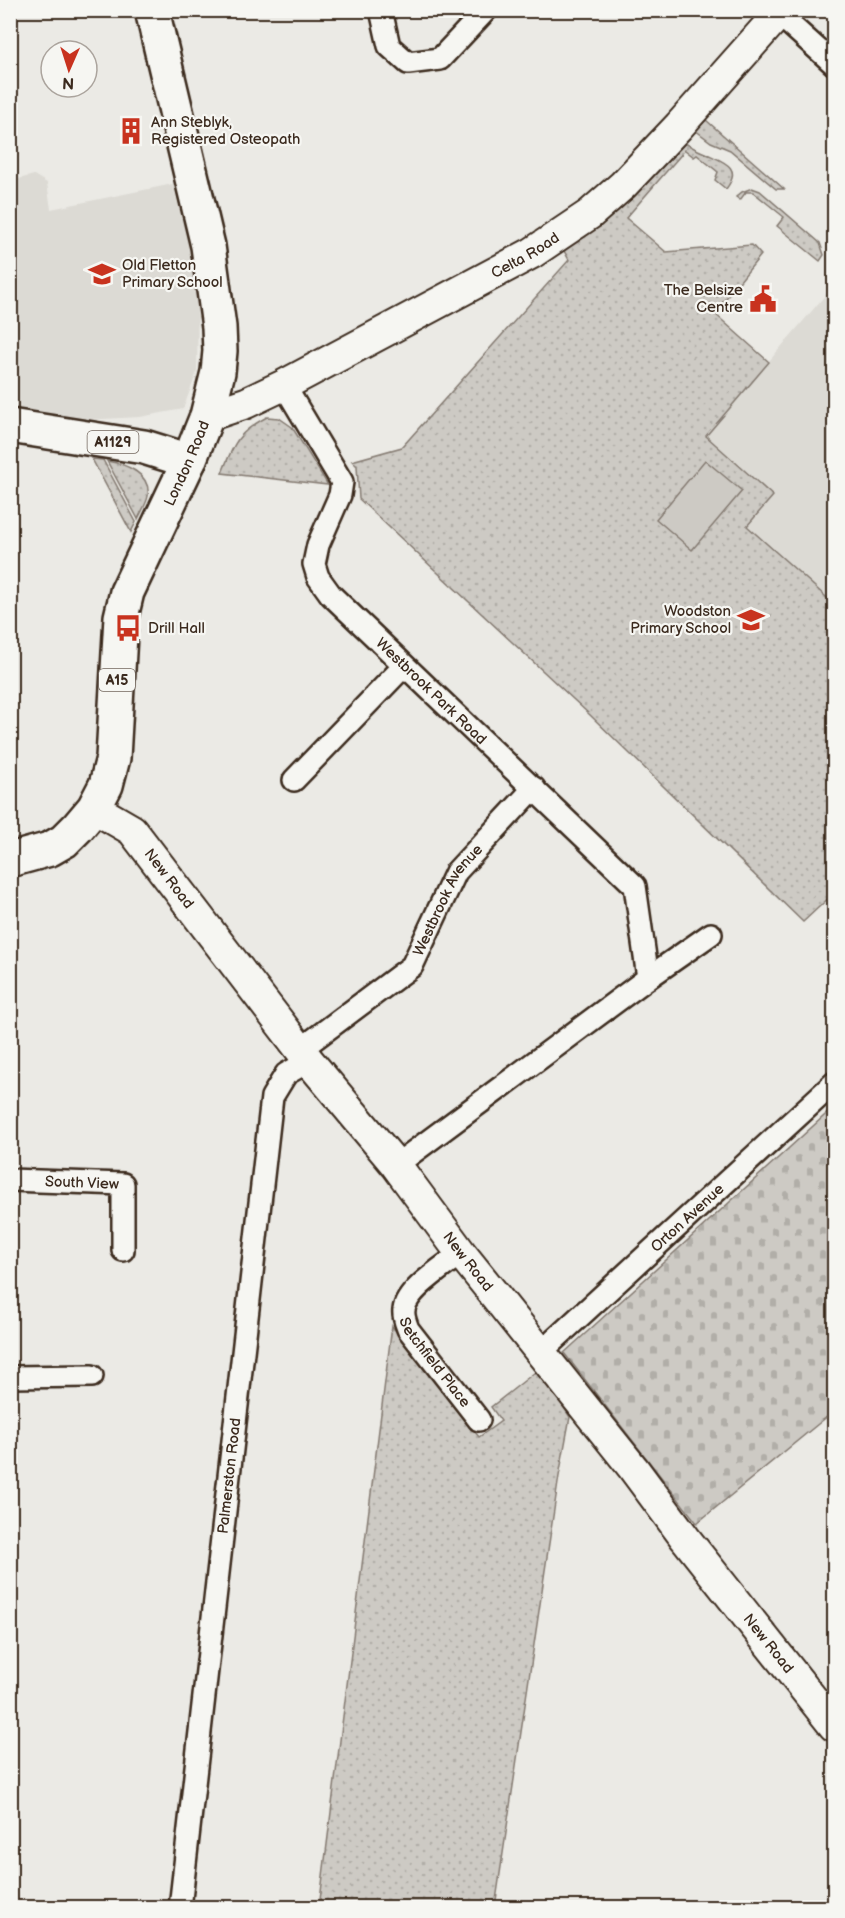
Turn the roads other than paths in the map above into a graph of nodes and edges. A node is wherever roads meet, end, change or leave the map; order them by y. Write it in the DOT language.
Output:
graph roads {
  1 [pos="152,10"];
  2 [pos="381,10"];
  3 [pos="486,10"];
  4 [pos="778,12"];
  5 [pos="834,64"];
  6 [pos="284,385"];
  7 [pos="207,416"];
  8 [pos="10,426"];
  9 [pos="189,461"];
  10 [pos="404,666"];
  11 [pos="294,780"];
  12 [pos="534,788"];
  13 [pos="94,808"];
  14 [pos="10,860"];
  15 [pos="711,934"];
  16 [pos="648,978"];
  17 [pos="305,1055"];
  18 [pos="834,1083"];
  19 [pos="396,1165"];
  20 [pos="10,1180"];
  21 [pos="123,1250"];
  22 [pos="460,1252"];
  23 [pos="540,1353"];
  24 [pos="92,1376"];
  25 [pos="10,1377"];
  26 [pos="479,1420"];
  27 [pos="834,1726"];
  28 [pos="180,1908"];
  1 -- 7 [label="main road, London Road / A15"];
  2 -- 3 [label="street"];
  4 -- 5 [label="street"];
  4 -- 6 [label="street, Celta Road"];
  6 -- 7 [label="street, Celta Road"];
  6 -- 10 [label="street, Westbrook Park Road"];
  7 -- 9 [label="main road, London Road / A15"];
  8 -- 9 [label="main road, A1129"];
  9 -- 13 [label="main road, London Road / A15"];
  10 -- 11 [label="street"];
  10 -- 12 [label="street, Westbrook Park Road"];
  12 -- 16 [label="street, Westbrook Park Road"];
  12 -- 17 [label="street, Westbrook Avenue"];
  13 -- 14 [label="main road, London Road / A15"];
  13 -- 17 [label="street, New Road"];
  15 -- 16 [label="street"];
  16 -- 19 [label="street"];
  17 -- 19 [label="street, New Road"];
  17 -- 28 [label="street, Palmerston Road"];
  18 -- 23 [label="street, Orton Avenue"];
  19 -- 22 [label="street, New Road"];
  20 -- 21 [label="street, South View"];
  22 -- 23 [label="street, New Road"];
  22 -- 26 [label="street, Setchfield Place"];
  23 -- 27 [label="street, New Road"];
  24 -- 25 [label="street"];
}
